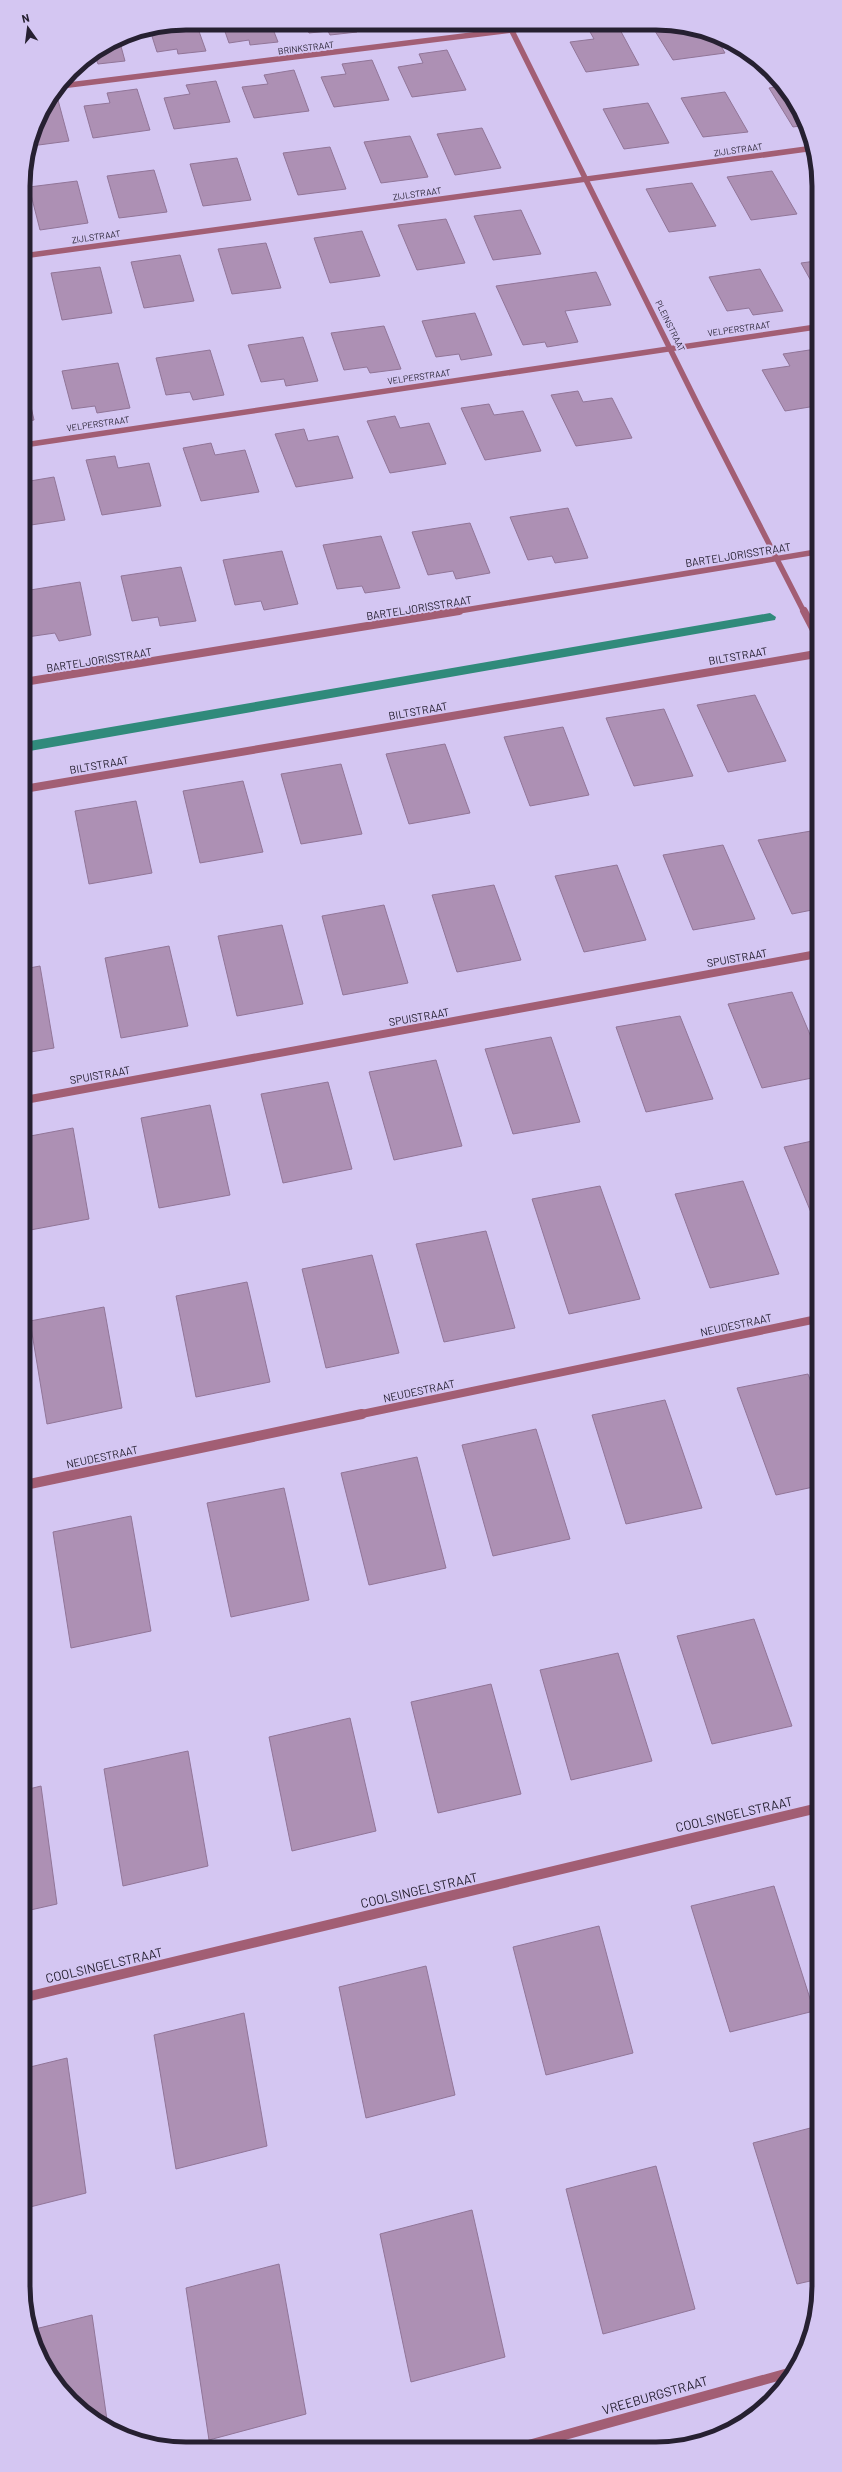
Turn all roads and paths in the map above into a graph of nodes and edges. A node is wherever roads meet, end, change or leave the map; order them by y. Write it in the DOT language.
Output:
graph roads {
  1 [pos="495,30"];
  2 [pos="511,30"];
  3 [pos="67,85"];
  4 [pos="808,149"];
  5 [pos="588,180"];
  6 [pos="30,255"];
  7 [pos="812,328"];
  8 [pos="671,348"];
  9 [pos="30,444"];
  10 [pos="812,553"];
  11 [pos="776,559"];
  12 [pos="812,626"];
  13 [pos="812,655"];
  14 [pos="30,681"];
  15 [pos="30,788"];
  16 [pos="812,955"];
  17 [pos="30,1099"];
  18 [pos="812,1320"];
  19 [pos="30,1484"];
  20 [pos="812,1809"];
  21 [pos="30,1996"];
  22 [pos="785,2374"];
  23 [pos="539,2442"];
  1 -- 3 [label="street, BRINKSTRAAT"];
  2 -- 5 [label="street, PLEINSTRAAT"];
  4 -- 5 [label="street, ZIJLSTRAAT"];
  5 -- 6 [label="street, ZIJLSTRAAT"];
  5 -- 8 [label="street, PLEINSTRAAT"];
  7 -- 8 [label="street, VELPERSTRAAT"];
  8 -- 9 [label="street, VELPERSTRAAT"];
  8 -- 11 [label="street, PLEINSTRAAT"];
  10 -- 11 [label="street, BARTELJORISSTRAAT"];
  11 -- 12 [label="street, PLEINSTRAAT"];
  11 -- 14 [label="street, BARTELJORISSTRAAT"];
  13 -- 15 [label="street, BILTSTRAAT"];
  16 -- 17 [label="street, SPUISTRAAT"];
  18 -- 19 [label="street, NEUDESTRAAT"];
  20 -- 21 [label="street, COOLSINGELSTRAAT"];
  22 -- 23 [label="street, VREEBURGSTRAAT"];
}
